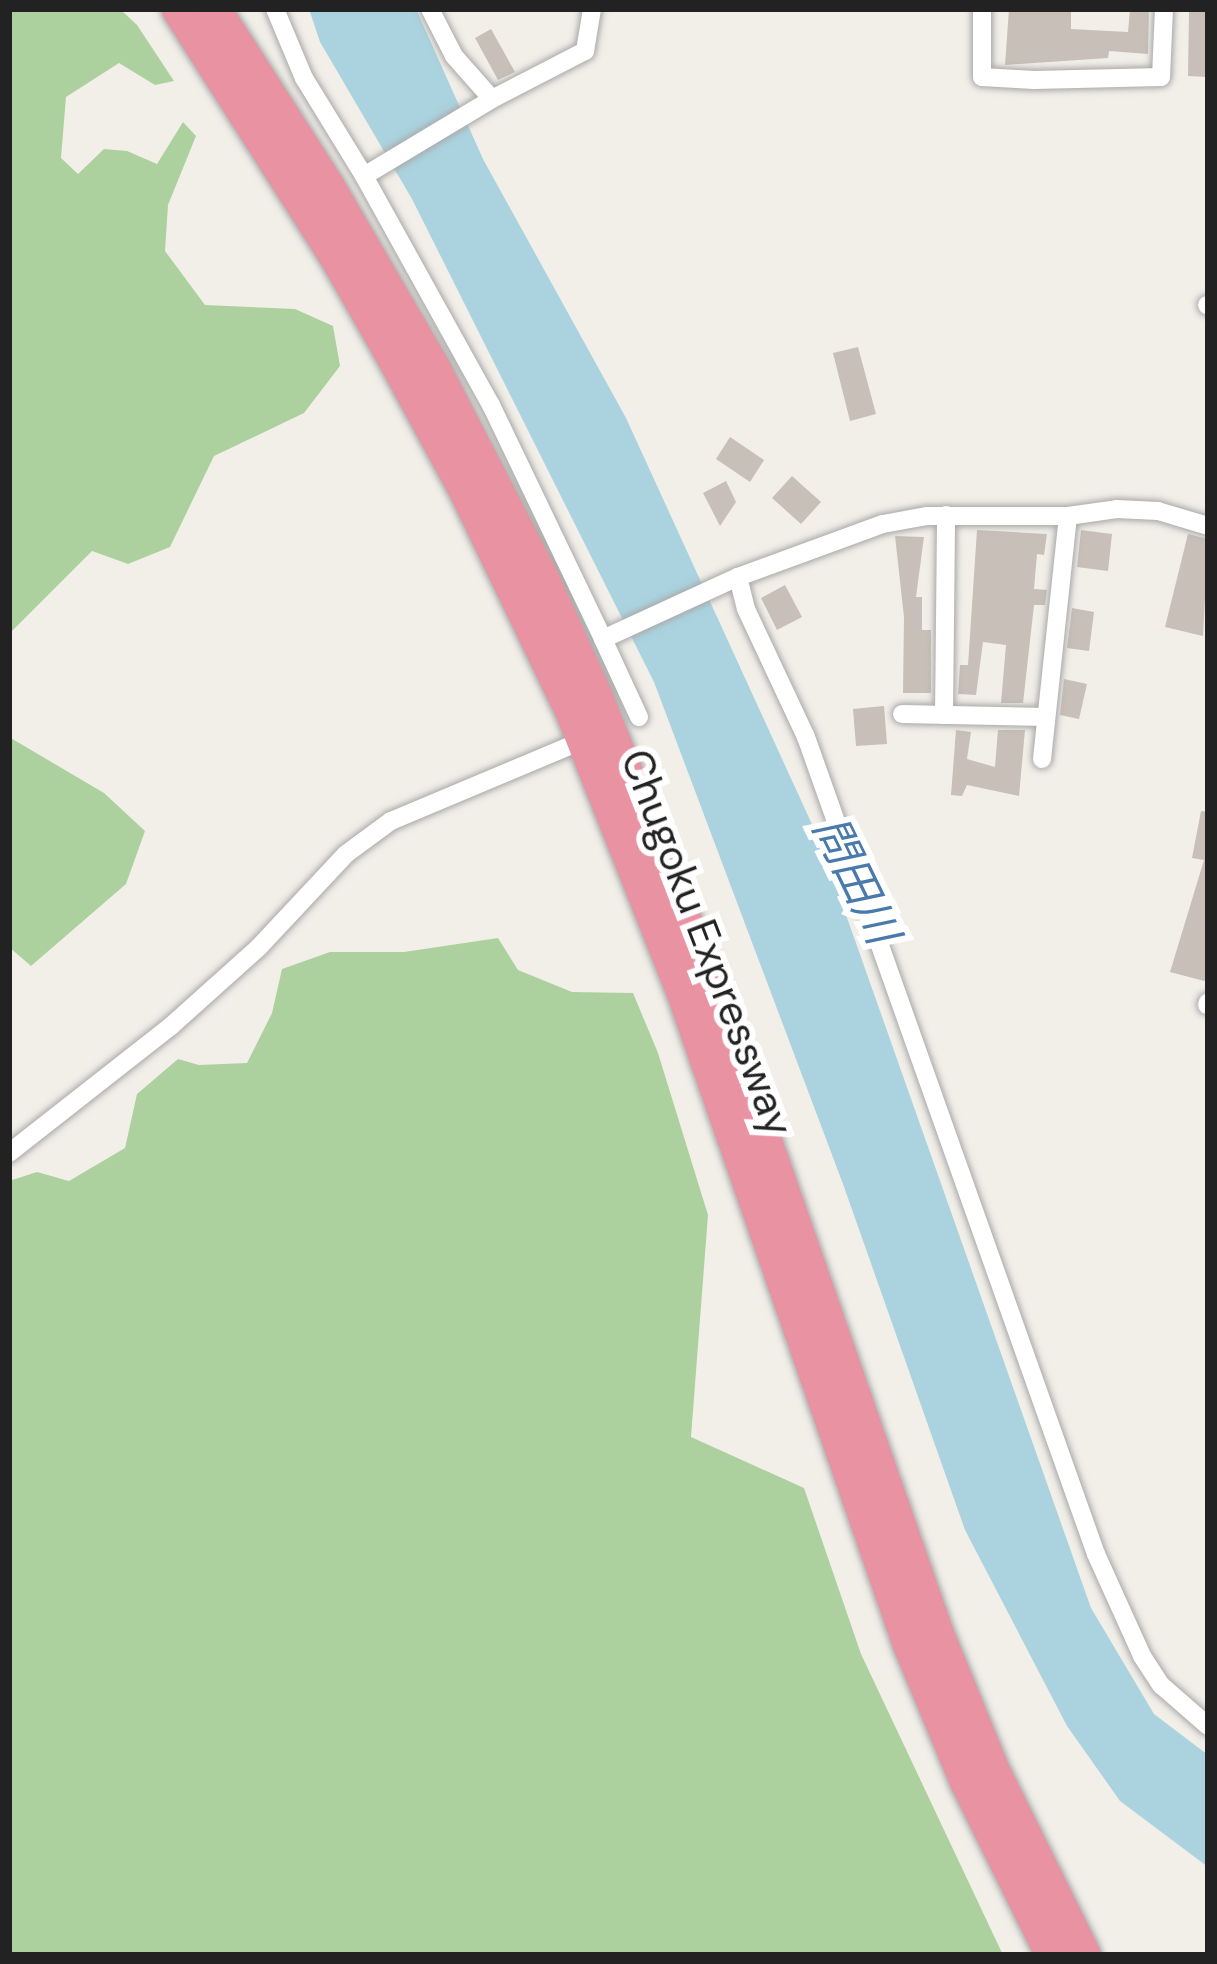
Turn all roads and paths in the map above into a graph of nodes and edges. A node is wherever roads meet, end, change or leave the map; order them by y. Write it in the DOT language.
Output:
graph roads {
  1 [pos="178,9"];
  2 [pos="214,9"];
  3 [pos="430,9"];
  4 [pos="592,9"];
  5 [pos="982,9"];
  6 [pos="1164,9"];
  7 [pos="278,11"];
  8 [pos="485,104"];
  9 [pos="367,174"];
  10 [pos="946,515"];
  11 [pos="1068,516"];
  12 [pos="1208,526"];
  13 [pos="738,577"];
  14 [pos="610,635"];
  15 [pos="902,714"];
  16 [pos="944,715"];
  17 [pos="639,717"];
  18 [pos="1046,717"];
  19 [pos="567,747"];
  20 [pos="1042,760"];
  21 [pos="9,1154"];
  22 [pos="1208,1726"];
  23 [pos="1052,1955"];
  24 [pos="1084,1955"];
  1 -- 23 [label="highway, Chugoku Expressway"];
  2 -- 24 [label="highway, Chugoku Expressway"];
  3 -- 8 [label="street"];
  4 -- 8 [label="street"];
  5 -- 6 [label="street"];
  7 -- 9 [label="street"];
  8 -- 9 [label="street"];
  9 -- 14 [label="street"];
  10 -- 11 [label="street"];
  10 -- 13 [label="street"];
  10 -- 16 [label="street"];
  11 -- 12 [label="street"];
  11 -- 18 [label="street"];
  13 -- 14 [label="street"];
  13 -- 22 [label="street"];
  14 -- 17 [label="street"];
  15 -- 16 [label="street"];
  16 -- 18 [label="street"];
  18 -- 20 [label="street"];
  19 -- 21 [label="street"];
}
